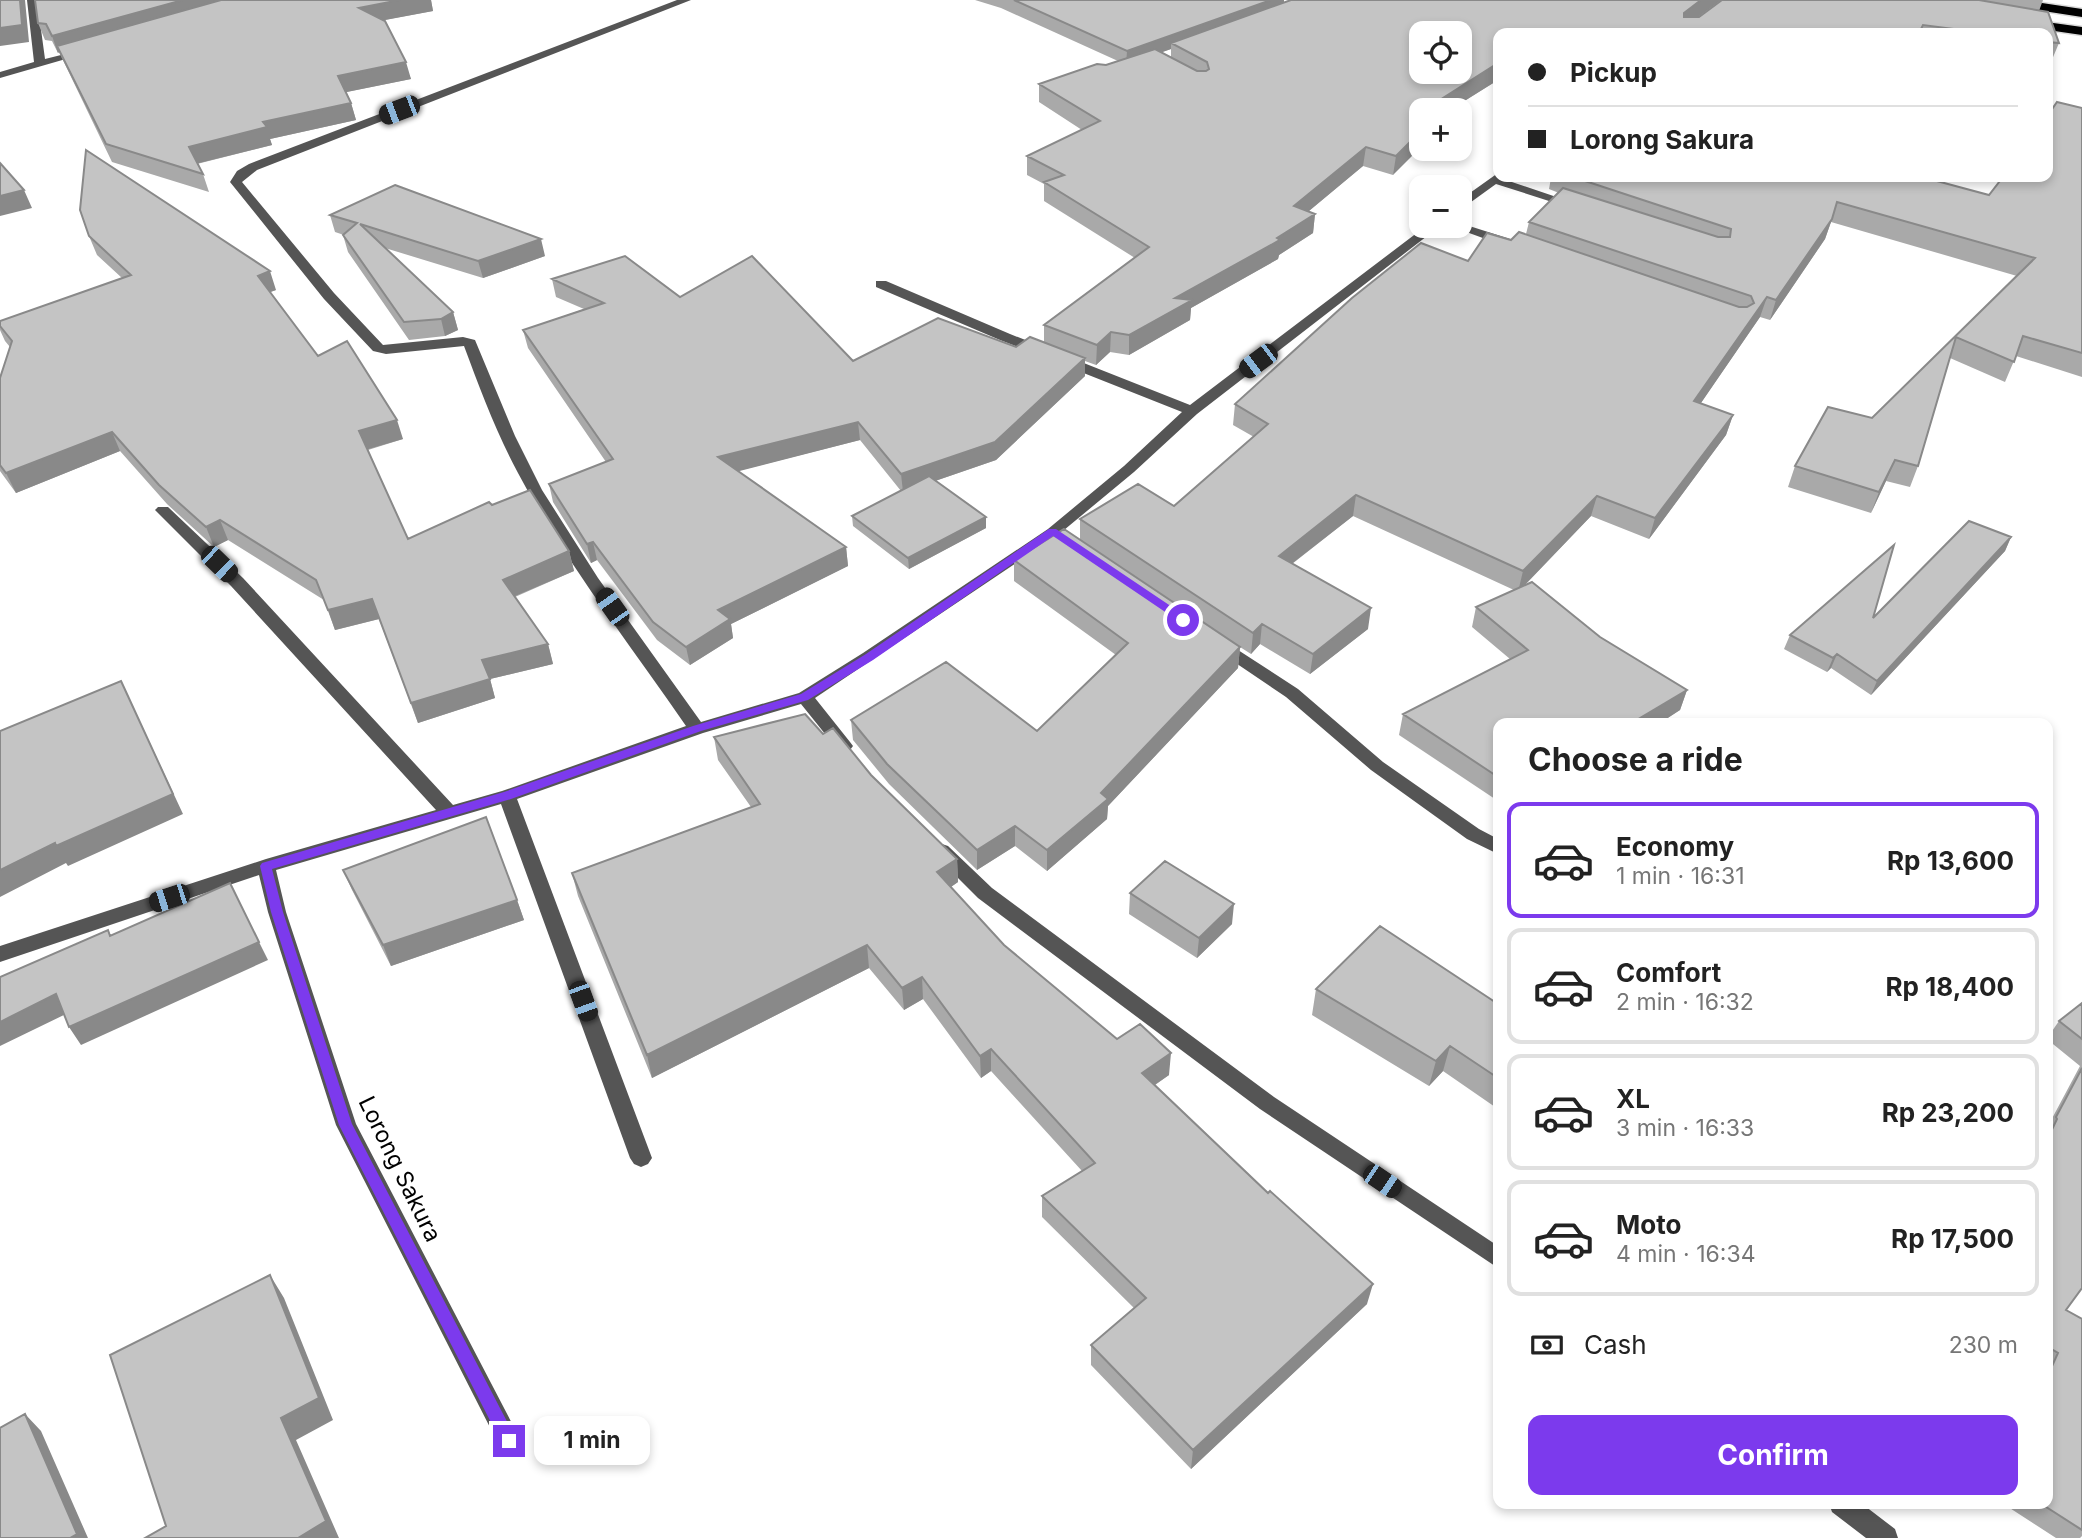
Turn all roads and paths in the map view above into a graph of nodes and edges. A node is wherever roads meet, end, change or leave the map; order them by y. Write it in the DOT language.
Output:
graph roads {
  1 [pos="32,0"];
  2 [pos="686,0"];
  3 [pos="1997,0"];
  4 [pos="2082,13"];
  5 [pos="2010,20"];
  6 [pos="2082,31"];
  7 [pos="102,48"];
  8 [pos="40,65"];
  9 [pos="0,75"];
  10 [pos="1493,180"];
  11 [pos="1508,182"];
  12 [pos="1472,197"];
  13 [pos="1587,209"];
  14 [pos="1472,231"];
  15 [pos="1418,238"];
  16 [pos="1520,247"];
  17 [pos="881,284"];
  18 [pos="1192,411"];
  19 [pos="163,510"];
  20 [pos="1212,639"];
  21 [pos="804,697"];
  22 [pos="697,729"];
  23 [pos="855,760"];
  24 [pos="507,796"];
  25 [pos="448,811"];
  26 [pos="928,837"];
  27 [pos="1493,844"];
  28 [pos="266,866"];
  29 [pos="0,954"];
  30 [pos="641,1157"];
  31 [pos="1493,1255"];
  32 [pos="509,1441"];
  33 [pos="1849,1509"];
  34 [pos="1886,1538"];
  1 -- 8 [label="street"];
  2 -- 22 [label="street"];
  3 -- 4 [label="highway"];
  5 -- 6 [label="highway"];
  7 -- 8 [label="street"];
  8 -- 9 [label="street"];
  10 -- 12 [label="street"];
  11 -- 13 [label="street"];
  14 -- 16 [label="street"];
  15 -- 18 [label="street"];
  17 -- 18 [label="street"];
  18 -- 21 [label="street"];
  19 -- 25 [label="street"];
  20 -- 27 [label="street"];
  21 -- 22 [label="street"];
  21 -- 23 [label="street"];
  22 -- 24 [label="street"];
  24 -- 25 [label="street"];
  24 -- 30 [label="street"];
  25 -- 28 [label="street"];
  26 -- 31 [label="street"];
  28 -- 29 [label="street"];
  28 -- 32 [label="street, Lorong Sakura"];
  33 -- 34 [label="street"];
}
